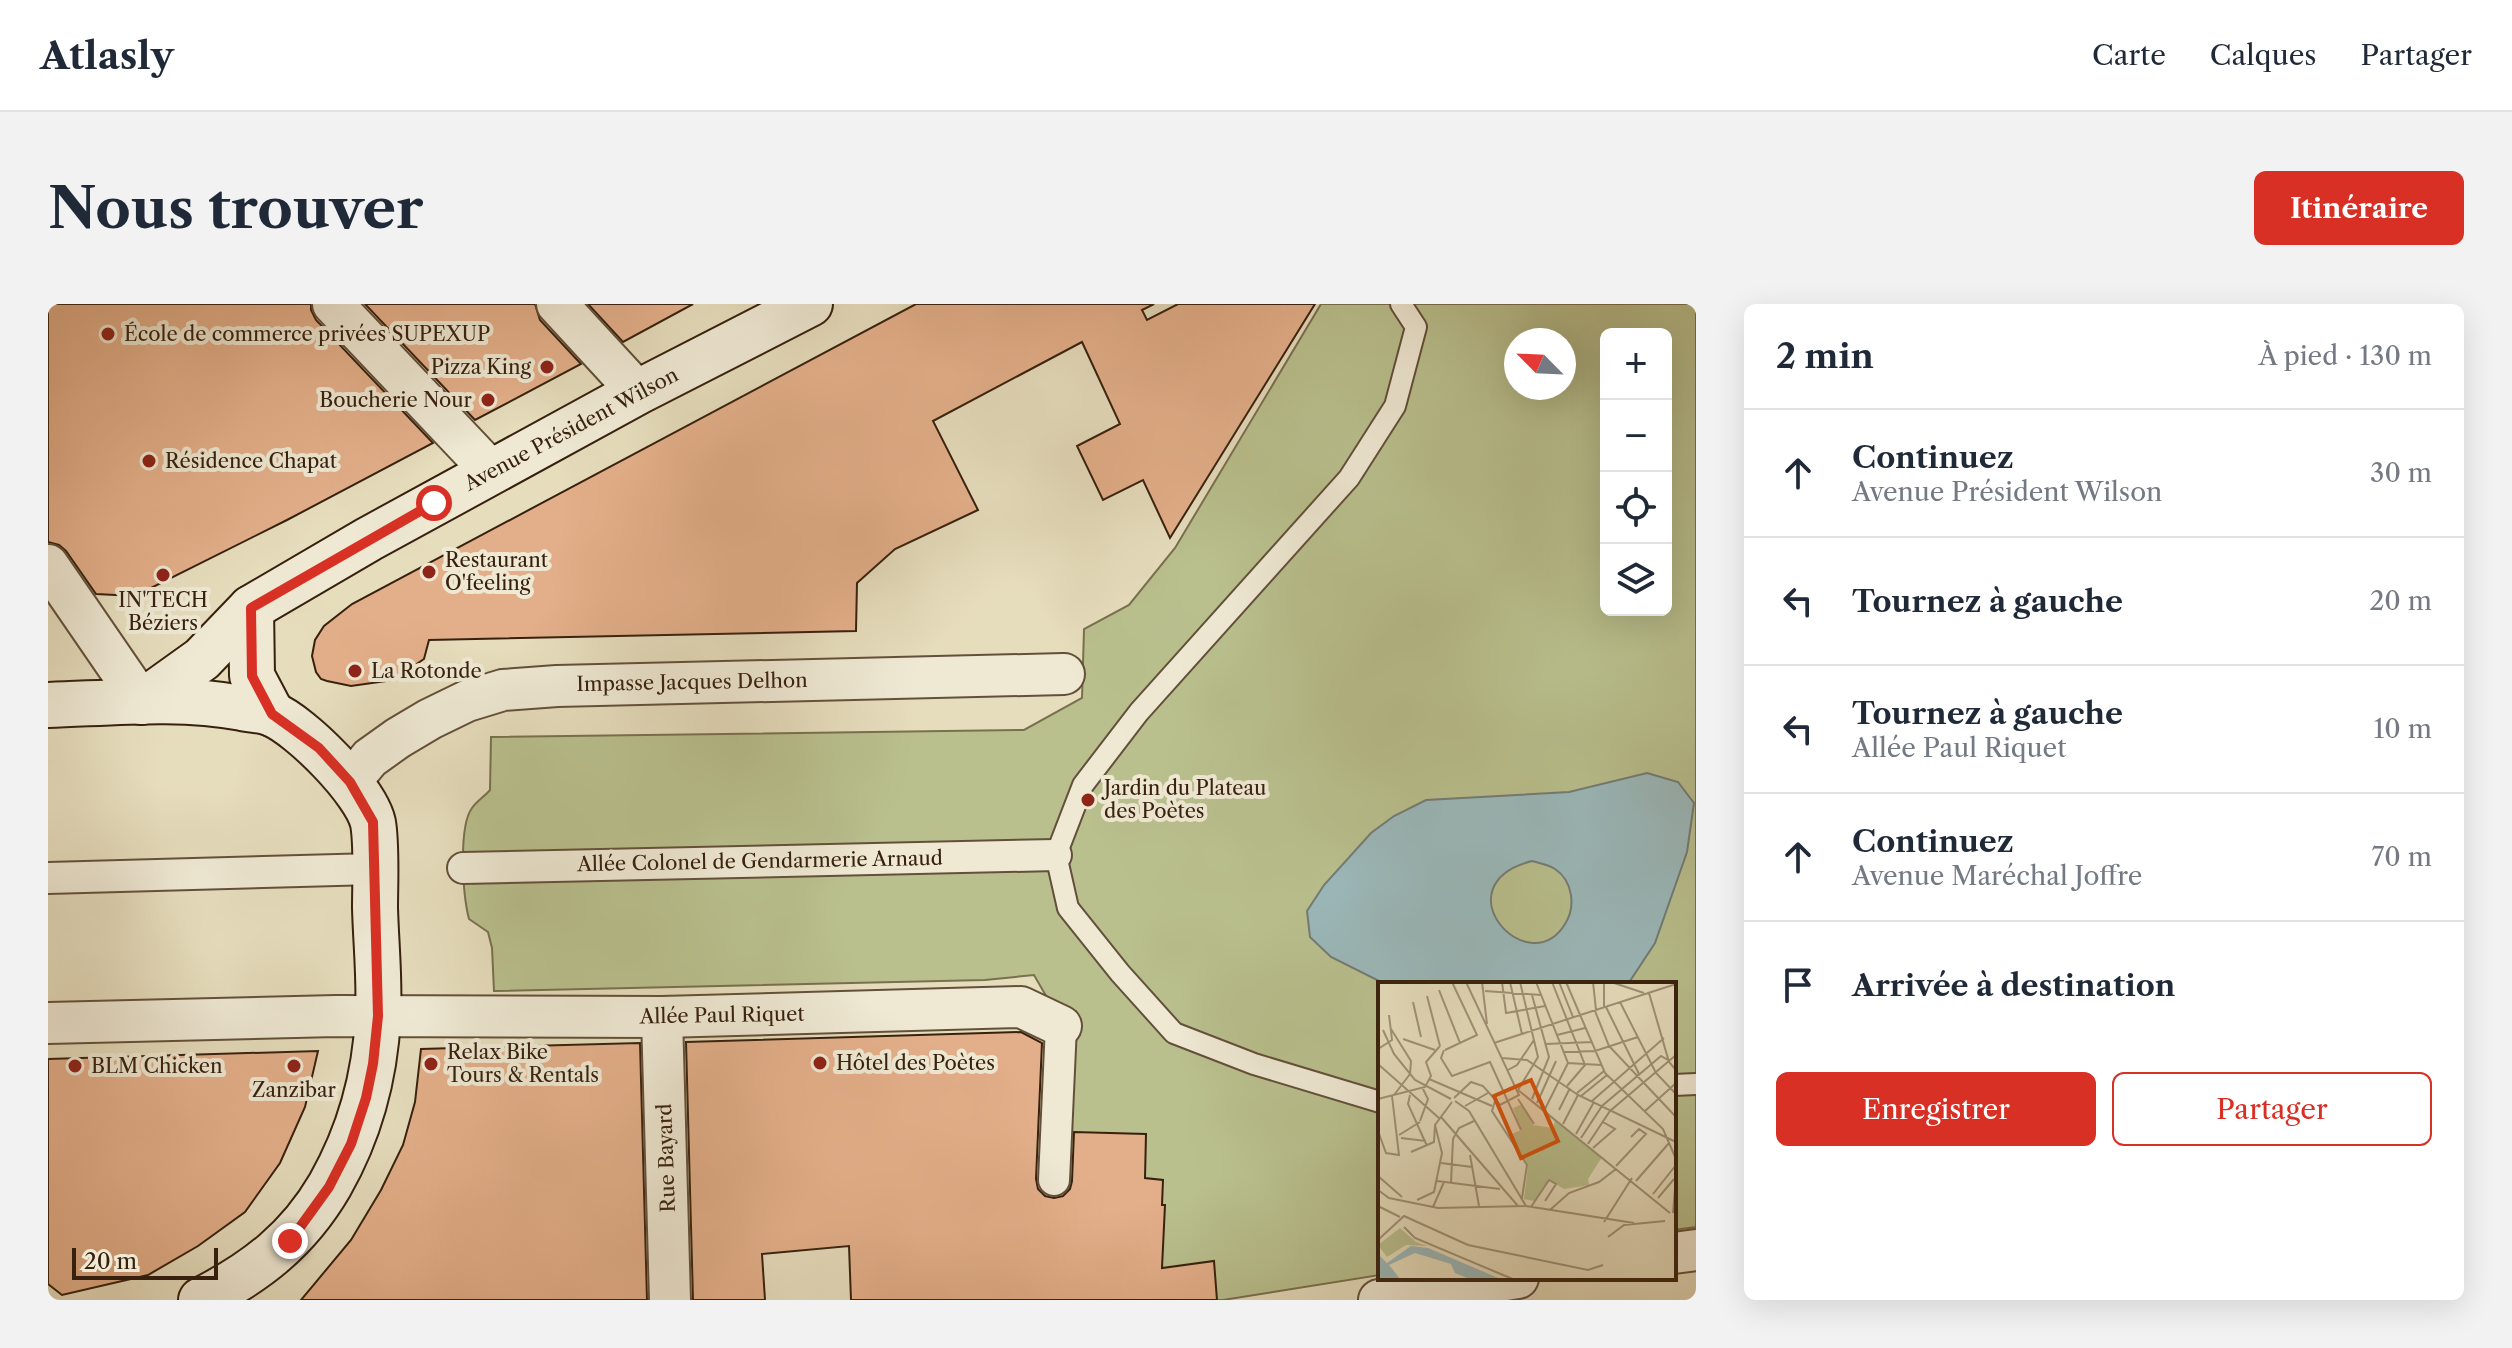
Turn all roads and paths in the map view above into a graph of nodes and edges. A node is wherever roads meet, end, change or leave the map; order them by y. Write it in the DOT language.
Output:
graph roads {
  1 [pos="333,304"];
  2 [pos="557,304"];
  3 [pos="810,304"];
  4 [pos="1401,304"];
  5 [pos="638,392"];
  6 [pos="492,472"];
  7 [pos="48,565"];
  8 [pos="251,608"];
  9 [pos="1064,674"];
  10 [pos="142,702"];
  11 [pos="48,705"];
  12 [pos="272,714"];
  13 [pos="350,782"];
  14 [pos="1056,855"];
  15 [pos="463,868"];
  16 [pos="374,869"];
  17 [pos="48,878"];
  18 [pos="378,1016"];
  19 [pos="662,1017"];
  20 [pos="48,1023"];
  21 [pos="1061,1026"];
  22 [pos="1696,1084"];
  23 [pos="1676,1085"];
  24 [pos="1378,1101"];
  25 [pos="1054,1180"];
  26 [pos="1696,1250"];
  27 [pos="1676,1253"];
  28 [pos="1505,1280"];
  29 [pos="201,1300"];
  30 [pos="670,1300"];
  31 [pos="1379,1300"];
  1 -- 6 [label="street"];
  2 -- 5 [label="street"];
  3 -- 5 [label="main road, Avenue Président Wilson"];
  4 -- 14 [label="lane"];
  5 -- 6 [label="main road, Avenue Président Wilson"];
  6 -- 8 [label="main road, Avenue Président Wilson"];
  7 -- 10 [label="street"];
  8 -- 10 [label="main road, Avenue Président Wilson"];
  8 -- 12 [label="main road"];
  9 -- 13 [label="street, Impasse Jacques Delhon"];
  10 -- 11 [label="main road"];
  10 -- 12 [label="main road"];
  12 -- 13 [label="main road"];
  13 -- 16 [label="main road"];
  14 -- 15 [label="street, Allée Colonel de Gendarmerie Arnaud"];
  14 -- 24 [label="lane"];
  16 -- 17 [label="street"];
  16 -- 18 [label="main road"];
  18 -- 19 [label="street, Allée Paul Riquet"];
  18 -- 20 [label="street, Allée Paul Riquet"];
  18 -- 29 [label="main road"];
  19 -- 21 [label="street, Allée Paul Riquet"];
  19 -- 30 [label="street, Rue Bayard"];
  21 -- 25 [label="street"];
  22 -- 23 [label="lane"];
  26 -- 27 [label="street"];
  28 -- 31 [label="street"];
}
